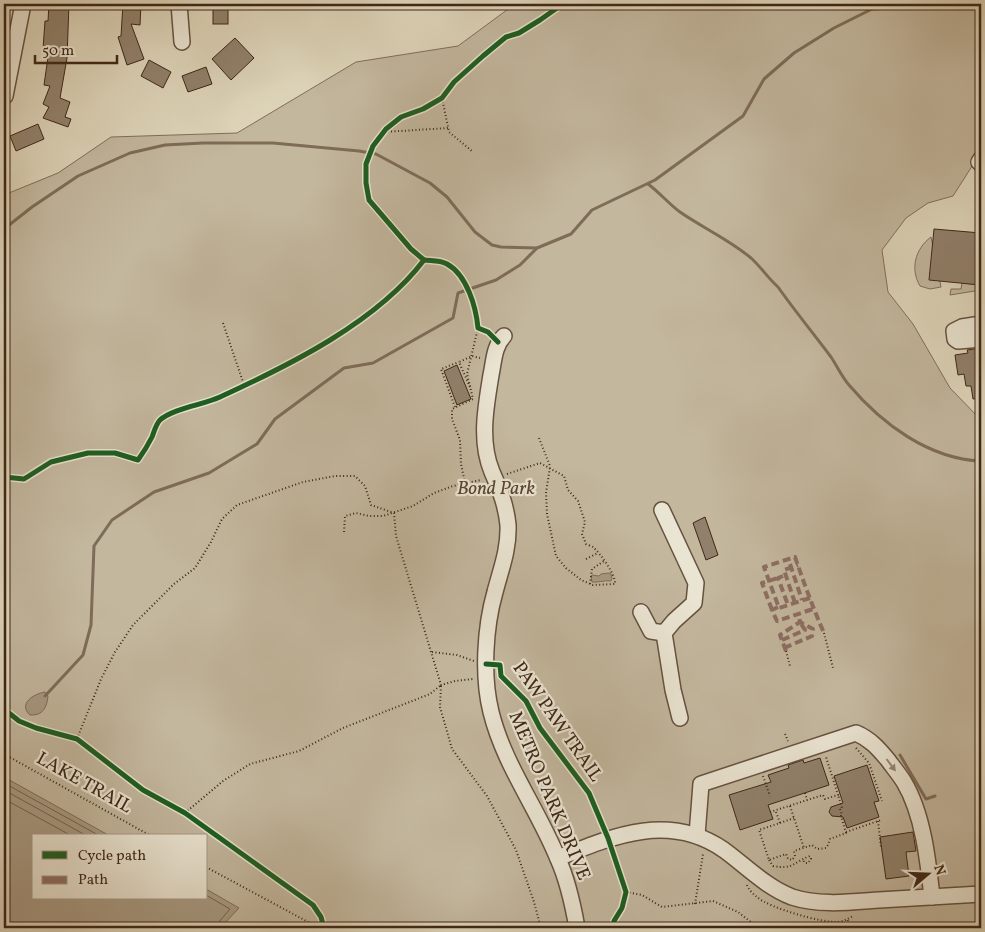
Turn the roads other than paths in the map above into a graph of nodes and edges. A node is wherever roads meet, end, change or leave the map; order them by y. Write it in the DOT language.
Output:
graph roads {
  1 [pos="23,4"];
  2 [pos="179,4"];
  3 [pos="182,42"];
  4 [pos="5,96"];
  5 [pos="981,324"];
  6 [pos="981,338"];
  7 [pos="501,339"];
  8 [pos="955,339"];
  9 [pos="981,347"];
  10 [pos="662,510"];
  11 [pos="641,612"];
  12 [pos="664,633"];
  13 [pos="680,718"];
  14 [pos="700,841"];
  15 [pos="558,858"];
  16 [pos="981,894"];
  17 [pos="932,897"];
  18 [pos="577,928"];
  1 -- 4 [label="street"];
  2 -- 3 [label="street"];
  5 -- 8 [label="street"];
  6 -- 8 [label="street"];
  7 -- 15 [label="street, METRO PARK DRIVE"];
  8 -- 9 [label="street"];
  10 -- 12 [label="street"];
  11 -- 12 [label="street"];
  12 -- 13 [label="street"];
  14 -- 15 [label="street"];
  14 -- 17 [label="street"];
  14 -- 17 [label="street, one-way"];
  15 -- 18 [label="street, METRO PARK DRIVE"];
  16 -- 17 [label="street"];
}
